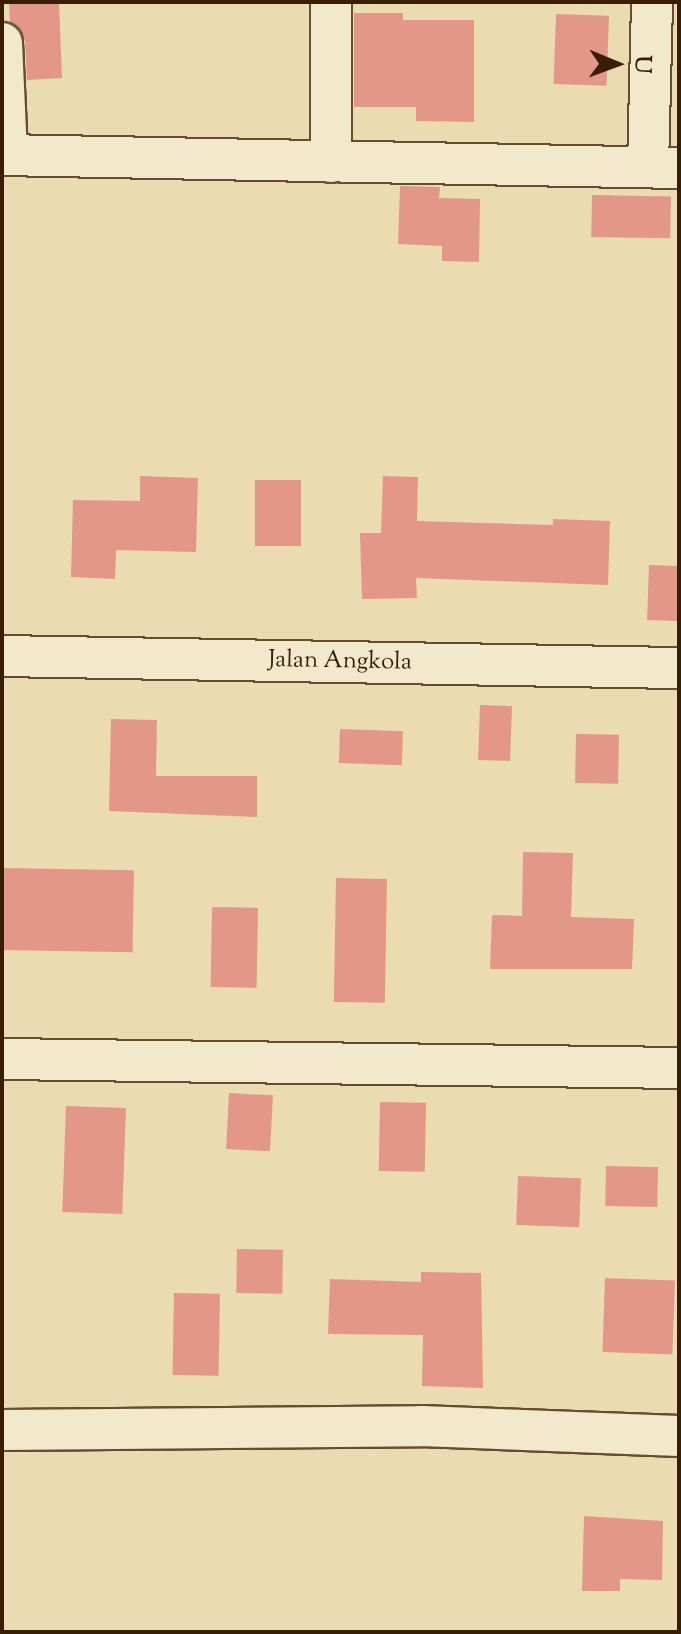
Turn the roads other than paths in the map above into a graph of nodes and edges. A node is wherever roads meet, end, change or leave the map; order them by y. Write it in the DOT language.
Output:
graph roads {
  1 [pos="331,2"];
  2 [pos="652,2"];
  3 [pos="2,43"];
  4 [pos="5,155"];
  5 [pos="331,162"];
  6 [pos="663,167"];
  7 [pos="2,656"];
  8 [pos="679,668"];
  9 [pos="2,1059"];
  10 [pos="679,1068"];
  11 [pos="2,1430"];
  12 [pos="679,1436"];
  1 -- 5 [label="street"];
  2 -- 6 [label="street"];
  3 -- 4 [label="street"];
  4 -- 5 [label="street"];
  5 -- 6 [label="street"];
  7 -- 8 [label="street, Jalan Angkola"];
  9 -- 10 [label="street"];
  11 -- 12 [label="street"];
}
